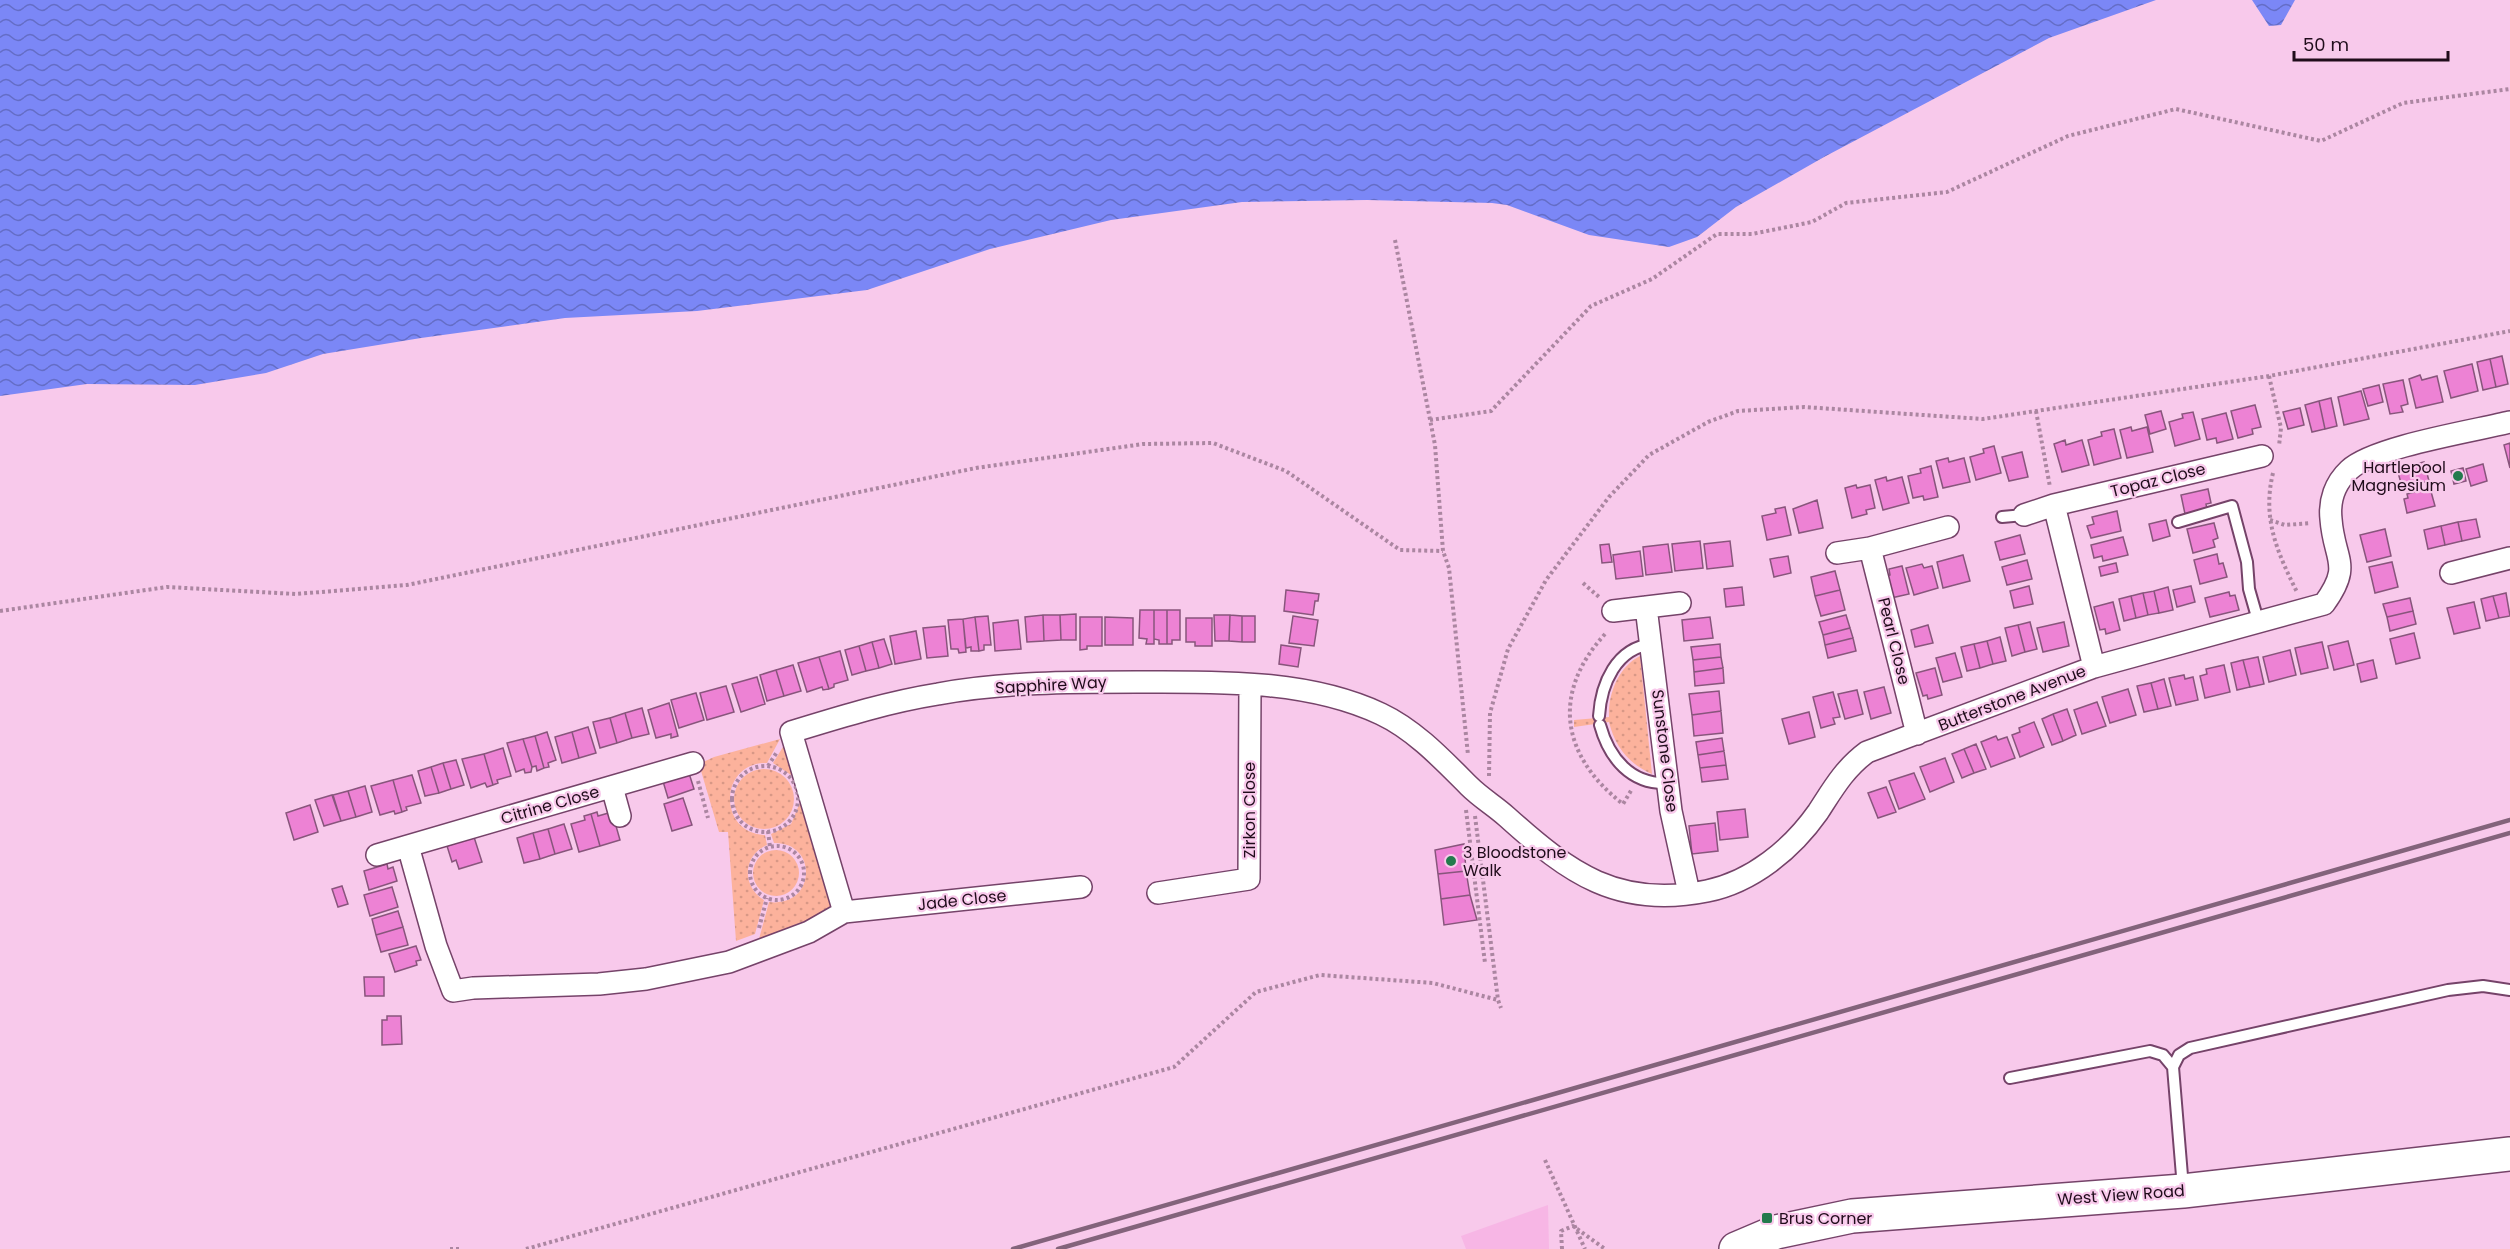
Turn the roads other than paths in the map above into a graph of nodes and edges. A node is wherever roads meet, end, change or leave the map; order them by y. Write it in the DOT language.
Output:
graph roads {
  1 [pos="2510,422"];
  2 [pos="2271,460"];
  3 [pos="2053,501"];
  4 [pos="2024,514"];
  5 [pos="2002,517"];
  6 [pos="2178,522"];
  7 [pos="1948,527"];
  8 [pos="1870,548"];
  9 [pos="1837,553"];
  10 [pos="2510,558"];
  11 [pos="2451,573"];
  12 [pos="1680,603"];
  13 [pos="1606,604"];
  14 [pos="1646,607"];
  15 [pos="2259,624"];
  16 [pos="1652,644"];
  17 [pos="2094,667"];
  18 [pos="1250,685"];
  19 [pos="1917,734"];
  20 [pos="693,763"];
  21 [pos="1473,778"];
  22 [pos="1668,783"];
  23 [pos="612,787"];
  24 [pos="620,816"];
  25 [pos="408,846"];
  26 [pos="377,855"];
  27 [pos="1081,887"];
  28 [pos="1158,893"];
  29 [pos="1689,893"];
  30 [pos="844,912"];
  31 [pos="2510,990"];
  32 [pos="2173,1067"];
  33 [pos="2010,1078"];
  34 [pos="2510,1154"];
  35 [pos="2510,1167"];
  36 [pos="2183,1191"];
  37 [pos="1736,1249"];
  38 [pos="1802,1249"];
  1 -- 15 [label="street, Butterstone Avenue"];
  2 -- 3 [label="street, Topaz Close"];
  3 -- 4 [label="street, Topaz Close"];
  3 -- 17 [label="street"];
  4 -- 5 [label="lane"];
  6 -- 15 [label="lane"];
  7 -- 8 [label="street"];
  8 -- 9 [label="street"];
  8 -- 19 [label="street, Pearl Close"];
  10 -- 11 [label="street"];
  12 -- 14 [label="street"];
  13 -- 14 [label="street"];
  14 -- 16 [label="street, Sunstone Close"];
  15 -- 17 [label="street, Butterstone Avenue"];
  16 -- 22 [label="street, Sunstone Close"];
  16 -- 22 [label="lane"];
  17 -- 19 [label="street, Butterstone Avenue"];
  18 -- 21 [label="street, Sapphire Way"];
  18 -- 28 [label="street, Zirkon Close"];
  18 -- 30 [label="street, Sapphire Way"];
  19 -- 29 [label="street, Butterstone Avenue"];
  20 -- 23 [label="street, Citrine Close"];
  21 -- 29 [label="street, Butterstone Avenue"];
  22 -- 29 [label="street, Sunstone Close"];
  23 -- 24 [label="street"];
  23 -- 25 [label="street, Citrine Close"];
  25 -- 26 [label="street, Citrine Close"];
  25 -- 30 [label="street"];
  27 -- 30 [label="street, Jade Close"];
  31 -- 32 [label="lane"];
  32 -- 33 [label="lane"];
  32 -- 36 [label="lane"];
  34 -- 36 [label="main road, West View Road"];
  35 -- 38 [label="main road, West View Road"];
  36 -- 37 [label="main road, West View Road"];
}
